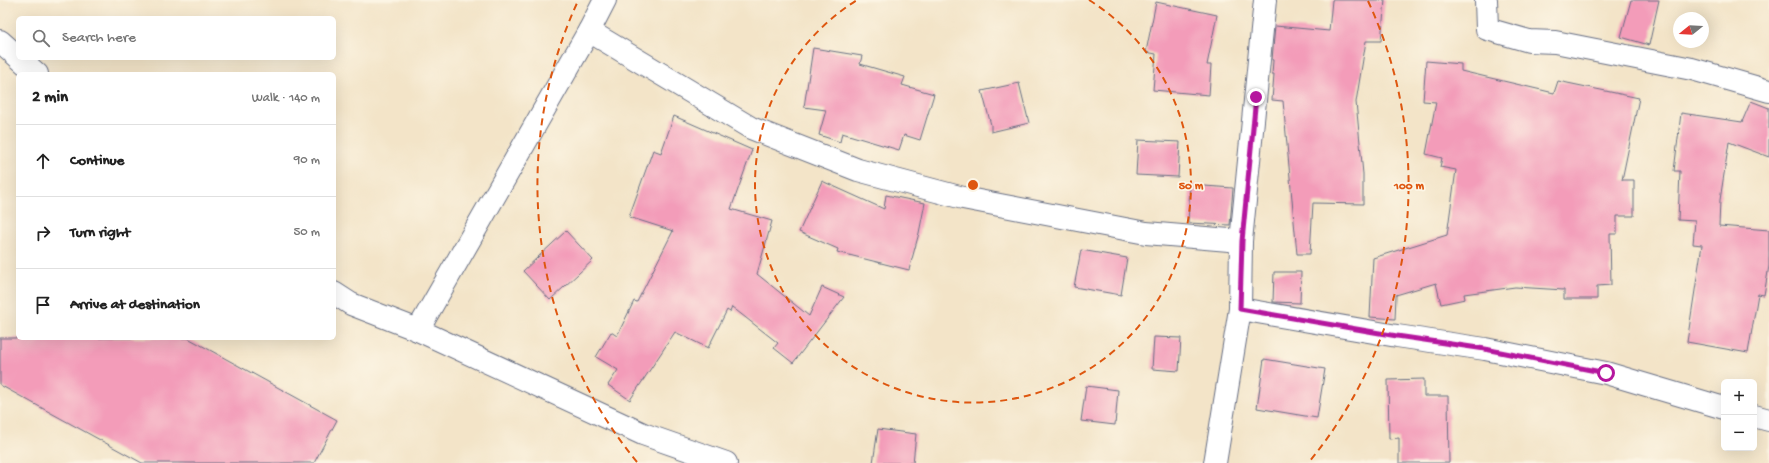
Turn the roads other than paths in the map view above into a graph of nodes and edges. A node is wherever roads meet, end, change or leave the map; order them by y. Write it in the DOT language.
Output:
graph roads {
  1 [pos="605,0"];
  2 [pos="1265,0"];
  3 [pos="1486,0"];
  4 [pos="589,31"];
  5 [pos="0,41"];
  6 [pos="16,55"];
  7 [pos="21,60"];
  8 [pos="35,72"];
  9 [pos="1769,91"];
  10 [pos="1242,241"];
  11 [pos="336,294"];
  12 [pos="1240,309"];
  13 [pos="418,330"];
  14 [pos="1721,407"];
  15 [pos="1757,417"];
  16 [pos="1769,420"];
  17 [pos="726,463"];
  18 [pos="1214,463"];
  1 -- 4 [label="street"];
  2 -- 10 [label="street"];
  3 -- 9 [label="street"];
  4 -- 10 [label="street"];
  4 -- 13 [label="street"];
  5 -- 6 [label="street"];
  7 -- 8 [label="street"];
  10 -- 12 [label="street"];
  11 -- 13 [label="street"];
  12 -- 14 [label="street"];
  12 -- 18 [label="street"];
  13 -- 17 [label="street"];
  15 -- 16 [label="street"];
}
